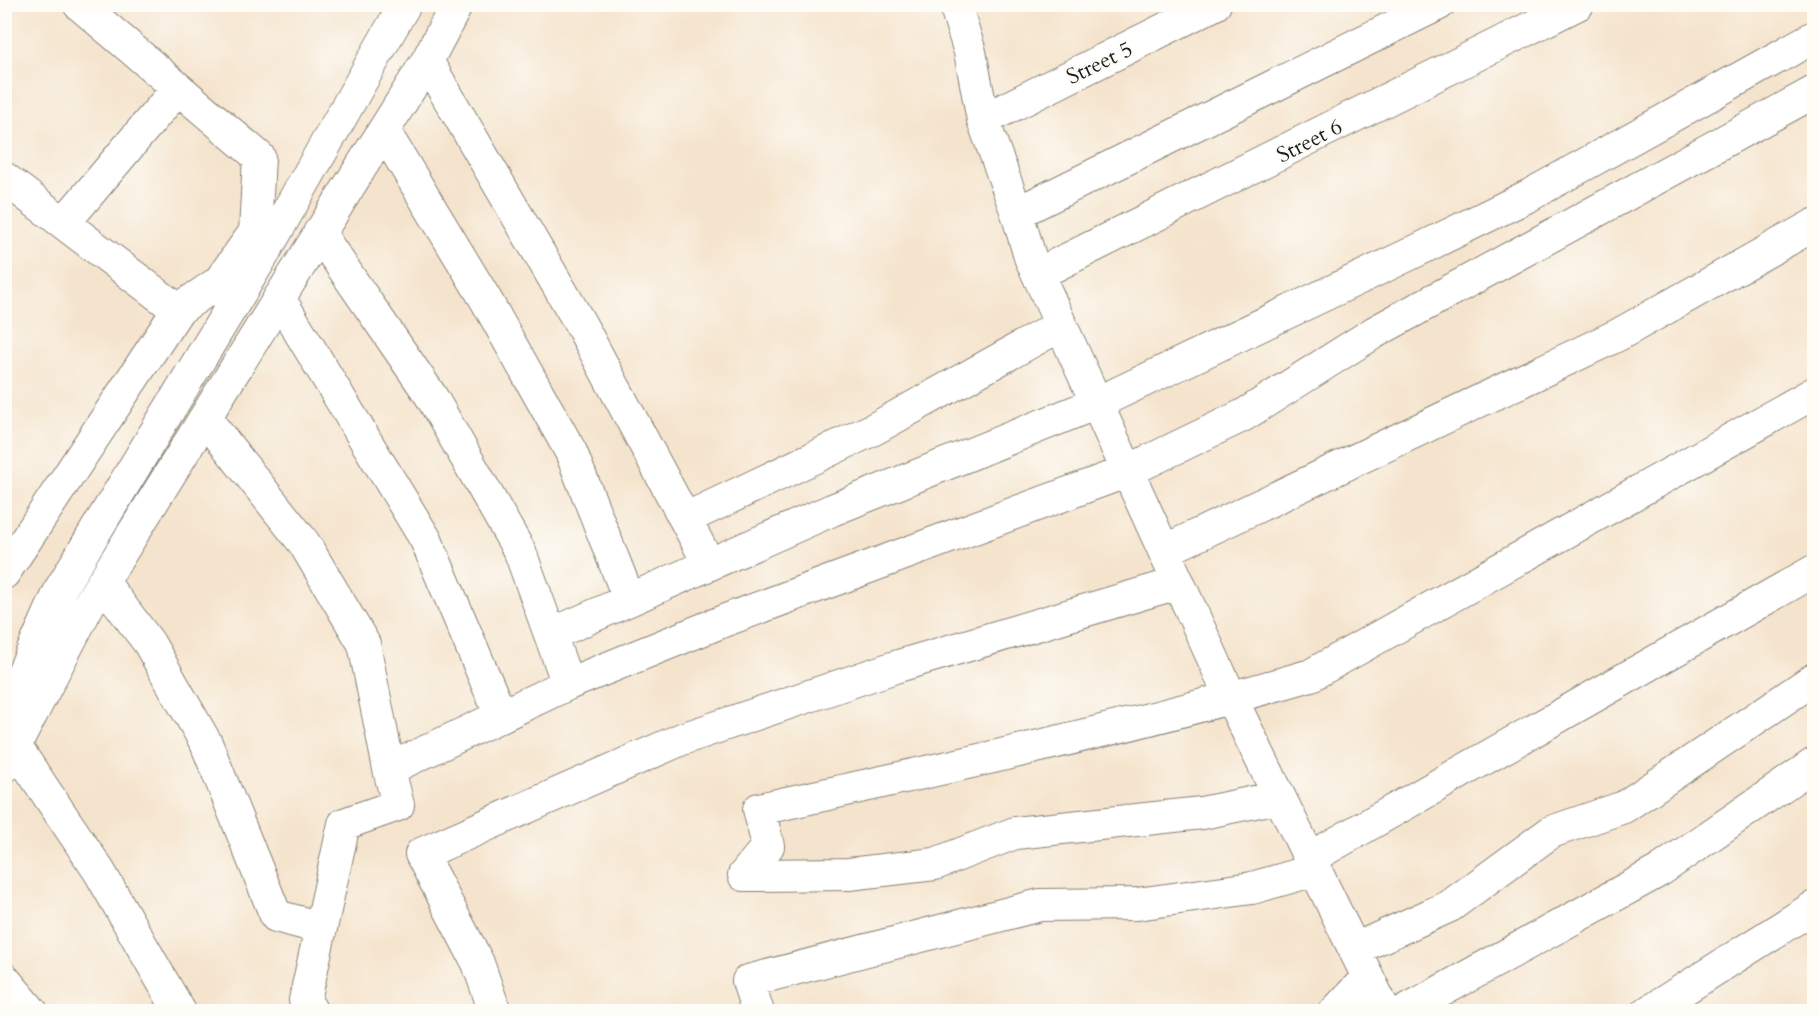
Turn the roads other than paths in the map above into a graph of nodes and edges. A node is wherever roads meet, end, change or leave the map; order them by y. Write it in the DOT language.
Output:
graph roads {
  1 [pos="79,4"];
  2 [pos="405,4"];
  3 [pos="457,4"];
  4 [pos="955,4"];
  5 [pos="1215,4"];
  6 [pos="1439,4"];
  7 [pos="1578,4"];
  8 [pos="1815,37"];
  9 [pos="427,61"];
  10 [pos="178,88"];
  11 [pos="1815,92"];
  12 [pos="983,120"];
  13 [pos="384,131"];
  14 [pos="4,178"];
  15 [pos="1017,213"];
  16 [pos="64,223"];
  17 [pos="1815,225"];
  18 [pos="320,233"];
  19 [pos="1038,274"];
  20 [pos="279,298"];
  21 [pos="178,310"];
  22 [pos="1061,325"];
  23 [pos="1815,393"];
  24 [pos="1097,403"];
  25 [pos="205,418"];
  26 [pos="1128,471"];
  27 [pos="685,519"];
  28 [pos="1164,551"];
  29 [pos="709,564"];
  30 [pos="1815,571"];
  31 [pos="4,573"];
  32 [pos="103,582"];
  33 [pos="1178,583"];
  34 [pos="629,599"];
  35 [pos="550,635"];
  36 [pos="1815,679"];
  37 [pos="568,684"];
  38 [pos="1231,698"];
  39 [pos="4,714"];
  40 [pos="501,716"];
  41 [pos="10,756"];
  42 [pos="1815,764"];
  43 [pos="389,769"];
  44 [pos="1280,797"];
  45 [pos="1312,864"];
  46 [pos="1815,907"];
  47 [pos="321,928"];
  48 [pos="1355,949"];
  49 [pos="1368,977"];
  50 [pos="4,979"];
  51 [pos="32,1011"];
  52 [pos="180,1011"];
  53 [pos="312,1011"];
  54 [pos="495,1011"];
  55 [pos="758,1011"];
  56 [pos="1335,1011"];
  57 [pos="1385,1011"];
  58 [pos="1403,1011"];
  59 [pos="1648,1011"];
  1 -- 10 [label="street"];
  2 -- 39 [label="street"];
  3 -- 9 [label="street"];
  4 -- 12 [label="street"];
  5 -- 12 [label="street, Street 5"];
  6 -- 15 [label="street"];
  7 -- 19 [label="street, Street 6"];
  8 -- 24 [label="street"];
  9 -- 13 [label="street"];
  9 -- 27 [label="street"];
  10 -- 16 [label="street"];
  10 -- 21 [label="street"];
  11 -- 26 [label="street"];
  12 -- 15 [label="street"];
  13 -- 18 [label="street"];
  13 -- 34 [label="street"];
  14 -- 16 [label="street"];
  15 -- 19 [label="street"];
  16 -- 21 [label="street"];
  17 -- 28 [label="street"];
  18 -- 20 [label="street"];
  18 -- 35 [label="street"];
  19 -- 22 [label="street"];
  20 -- 25 [label="street"];
  20 -- 40 [label="street"];
  21 -- 31 [label="street"];
  22 -- 24 [label="street"];
  22 -- 27 [label="street"];
  23 -- 38 [label="street"];
  24 -- 26 [label="street"];
  24 -- 29 [label="street"];
  25 -- 32 [label="street"];
  25 -- 43 [label="street"];
  26 -- 28 [label="street"];
  26 -- 37 [label="street"];
  27 -- 29 [label="street"];
  28 -- 33 [label="street"];
  29 -- 34 [label="street"];
  30 -- 45 [label="street"];
  32 -- 41 [label="street"];
  32 -- 47 [label="street"];
  33 -- 38 [label="street"];
  33 -- 54 [label="street"];
  34 -- 35 [label="street"];
  35 -- 37 [label="street"];
  36 -- 48 [label="street"];
  37 -- 40 [label="street"];
  38 -- 44 [label="street"];
  38 -- 44 [label="street"];
  40 -- 43 [label="street"];
  41 -- 52 [label="street"];
  42 -- 58 [label="street"];
  43 -- 47 [label="street"];
  44 -- 45 [label="street"];
  45 -- 48 [label="street"];
  45 -- 55 [label="street"];
  46 -- 59 [label="street"];
  47 -- 53 [label="street"];
  48 -- 49 [label="street"];
  49 -- 56 [label="street"];
  49 -- 57 [label="street"];
  50 -- 51 [label="street"];
}
